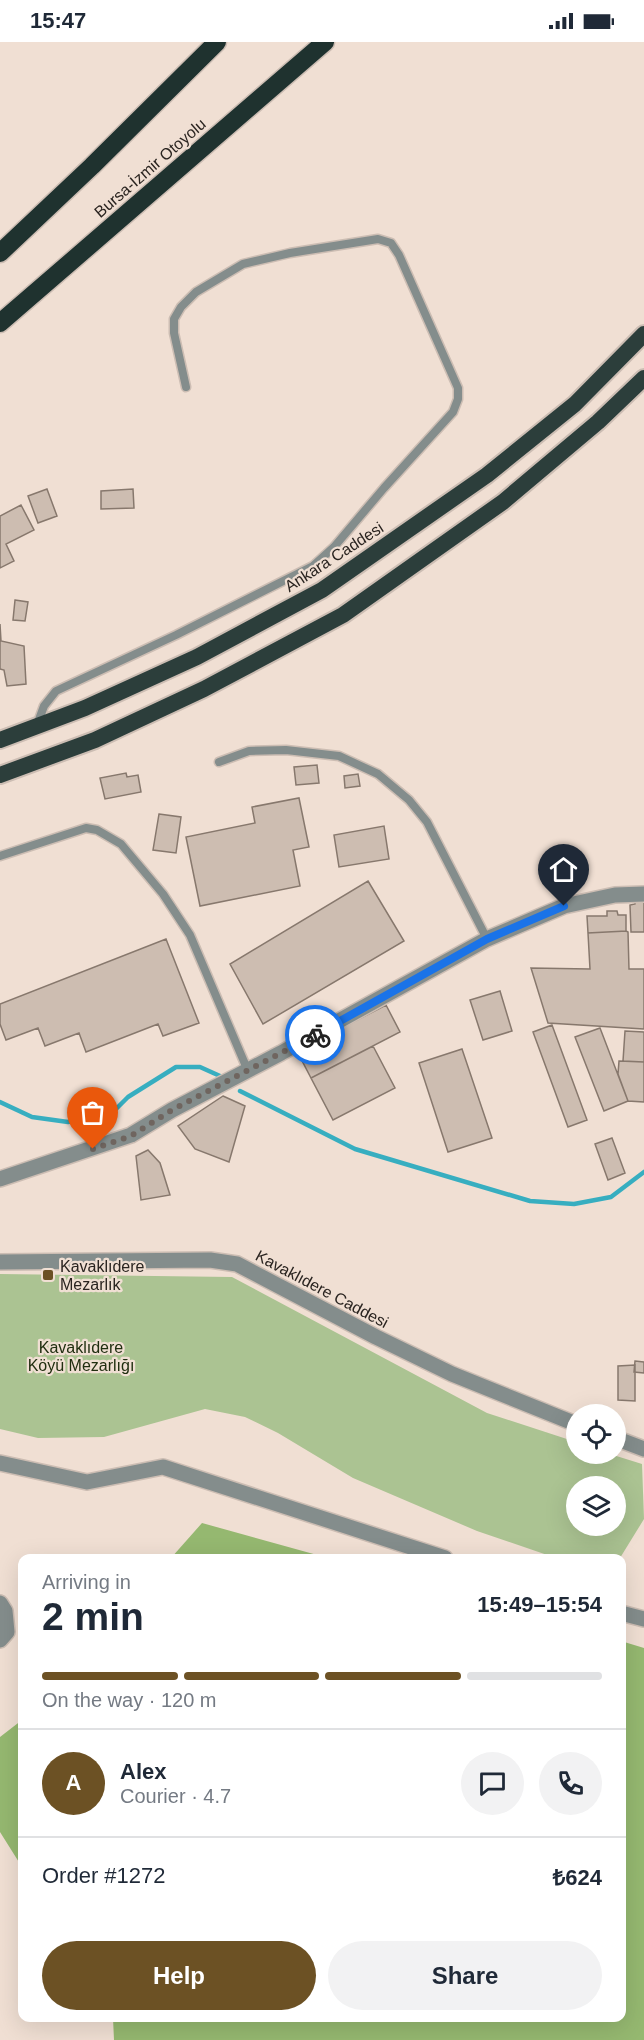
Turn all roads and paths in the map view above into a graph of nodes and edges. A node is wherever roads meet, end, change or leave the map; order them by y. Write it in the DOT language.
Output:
graph roads {
  1 [pos="217,42"];
  2 [pos="325,42"];
  3 [pos="0,253"];
  4 [pos="0,323"];
  5 [pos="644,334"];
  6 [pos="644,378"];
  7 [pos="186,387"];
  8 [pos="37,726"];
  9 [pos="0,740"];
  10 [pos="219,762"];
  11 [pos="0,775"];
  12 [pos="0,856"];
  13 [pos="644,894"];
  14 [pos="487,939"];
  15 [pos="248,1071"];
  16 [pos="0,1179"];
  17 [pos="0,1262"];
  18 [pos="566,1420"];
  19 [pos="626,1442"];
  20 [pos="644,1449"];
  21 [pos="0,1463"];
  22 [pos="433,1554"];
  23 [pos="0,1603"];
  24 [pos="626,1614"];
  25 [pos="644,1619"];
  26 [pos="0,1640"];
  1 -- 3 [label="highway"];
  2 -- 4 [label="highway, Bursa-İzmir Otoyolu"];
  5 -- 8 [label="highway, Ankara Caddesi"];
  6 -- 11 [label="highway"];
  7 -- 8 [label="lane"];
  8 -- 9 [label="highway, Ankara Caddesi"];
  10 -- 14 [label="lane"];
  12 -- 15 [label="lane"];
  13 -- 14 [label="street"];
  14 -- 15 [label="street"];
  15 -- 16 [label="street"];
  17 -- 18 [label="street, Kavaklıdere Caddesi"];
  19 -- 20 [label="street"];
  21 -- 22 [label="street"];
  23 -- 26 [label="street"];
  24 -- 25 [label="street"];
}
